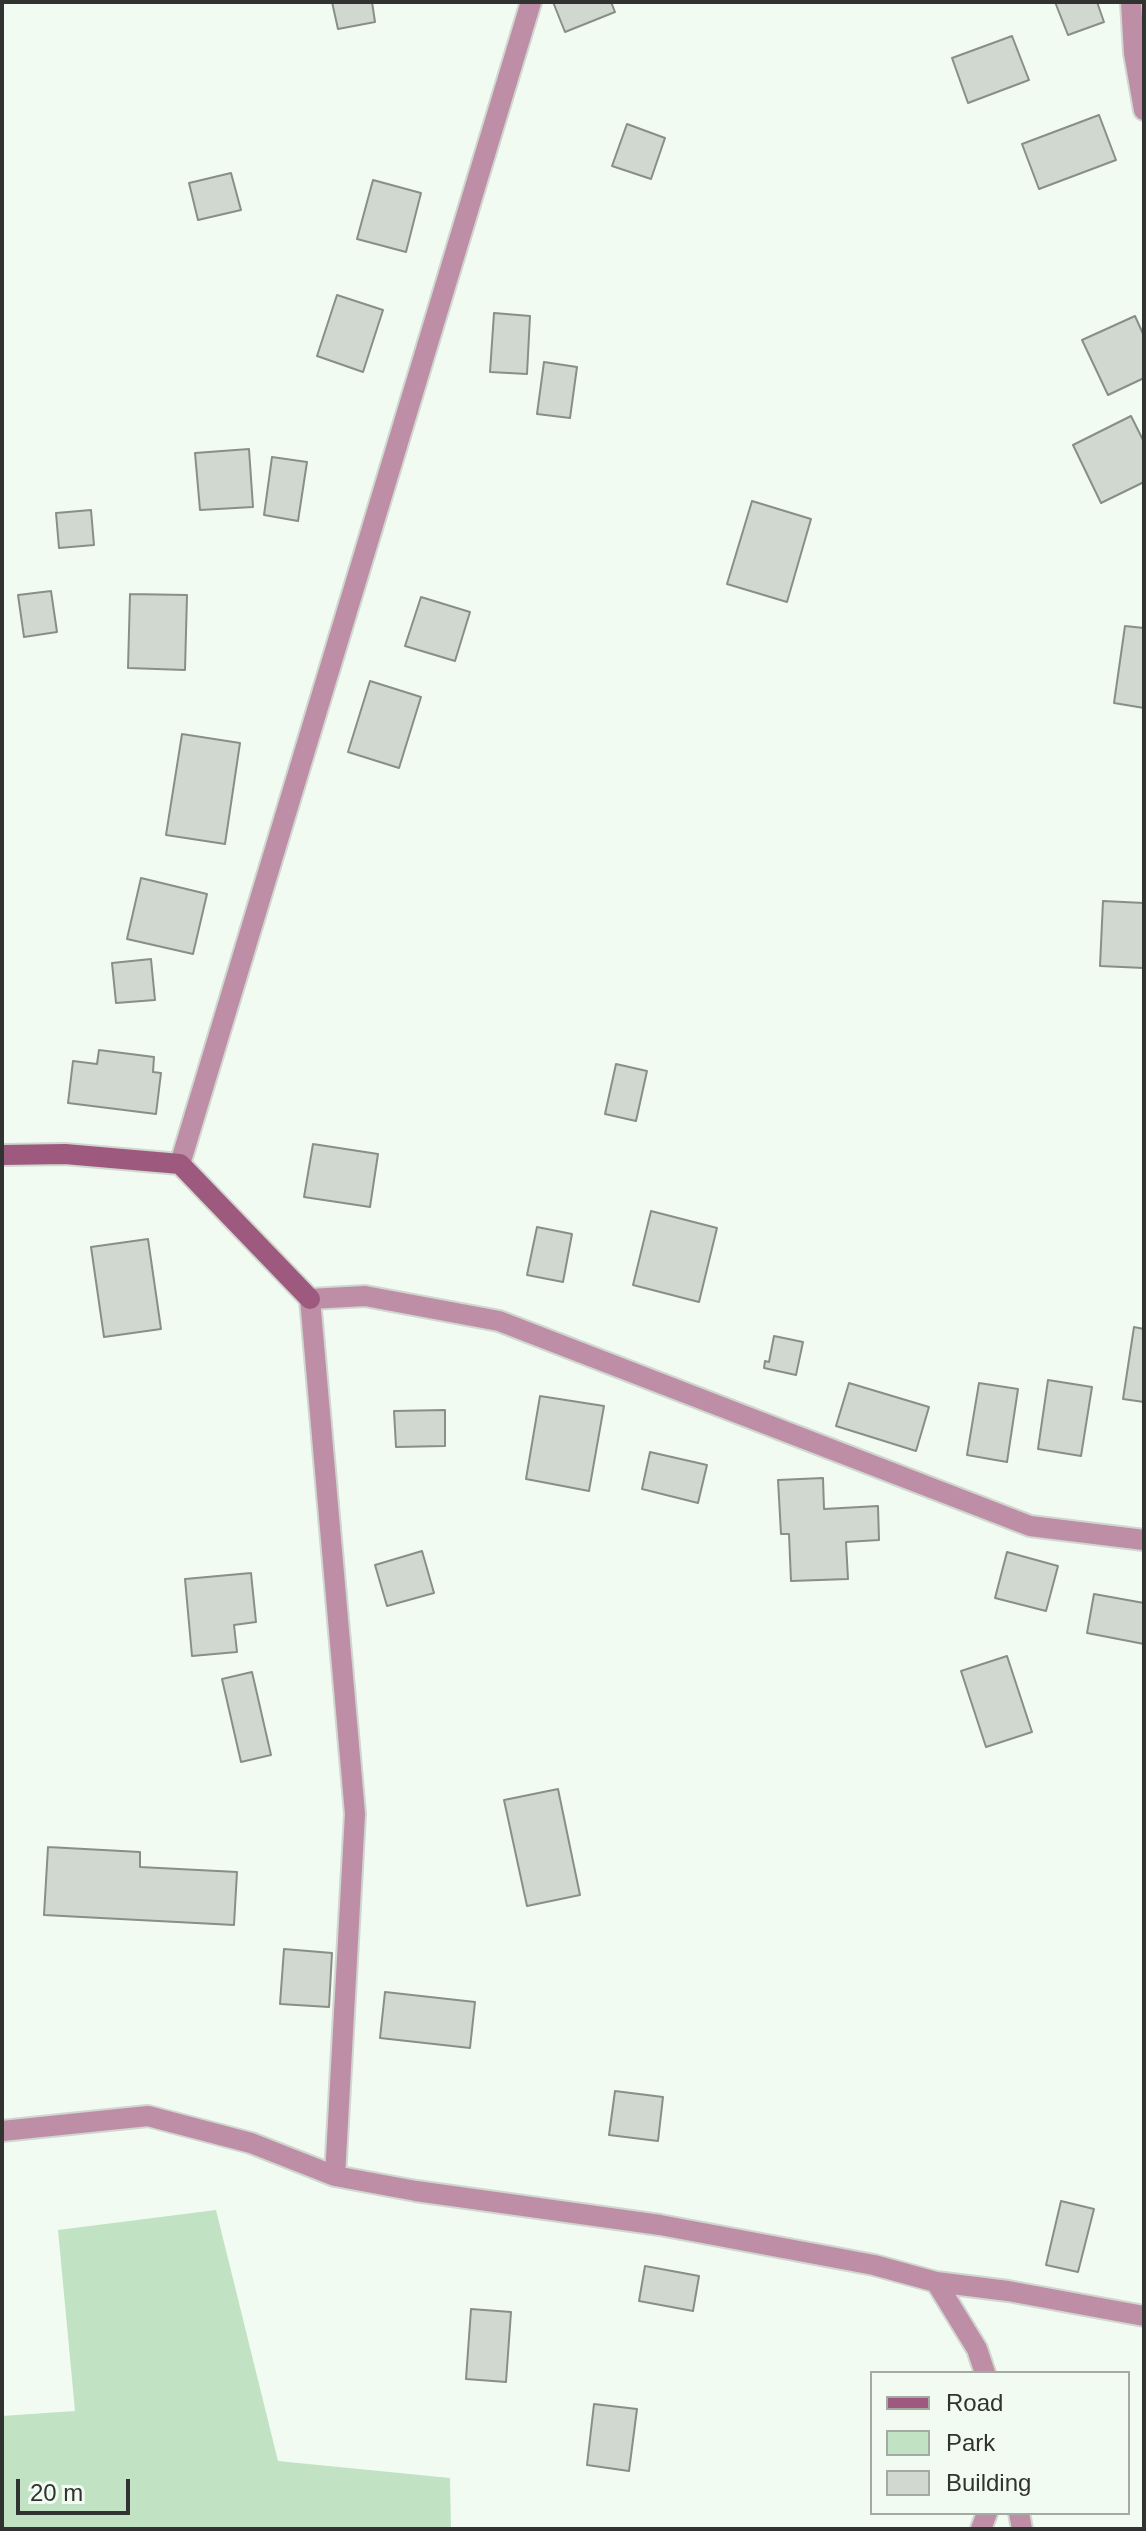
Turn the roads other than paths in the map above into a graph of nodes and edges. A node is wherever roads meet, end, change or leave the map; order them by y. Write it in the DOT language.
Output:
graph roads {
  1 [pos="531,2"];
  2 [pos="1131,2"];
  3 [pos="1144,110"];
  4 [pos="2,1155"];
  5 [pos="180,1164"];
  6 [pos="310,1299"];
  7 [pos="1144,1540"];
  8 [pos="2,2131"];
  9 [pos="335,2176"];
  10 [pos="936,2282"];
  11 [pos="1144,2316"];
  12 [pos="984,2371"];
  1 -- 5 [label="street"];
  2 -- 3 [label="street"];
  4 -- 5 [label="street"];
  5 -- 6 [label="street"];
  6 -- 7 [label="street"];
  6 -- 9 [label="street"];
  8 -- 9 [label="street"];
  9 -- 10 [label="street"];
  10 -- 11 [label="street"];
  10 -- 12 [label="street"];
}
